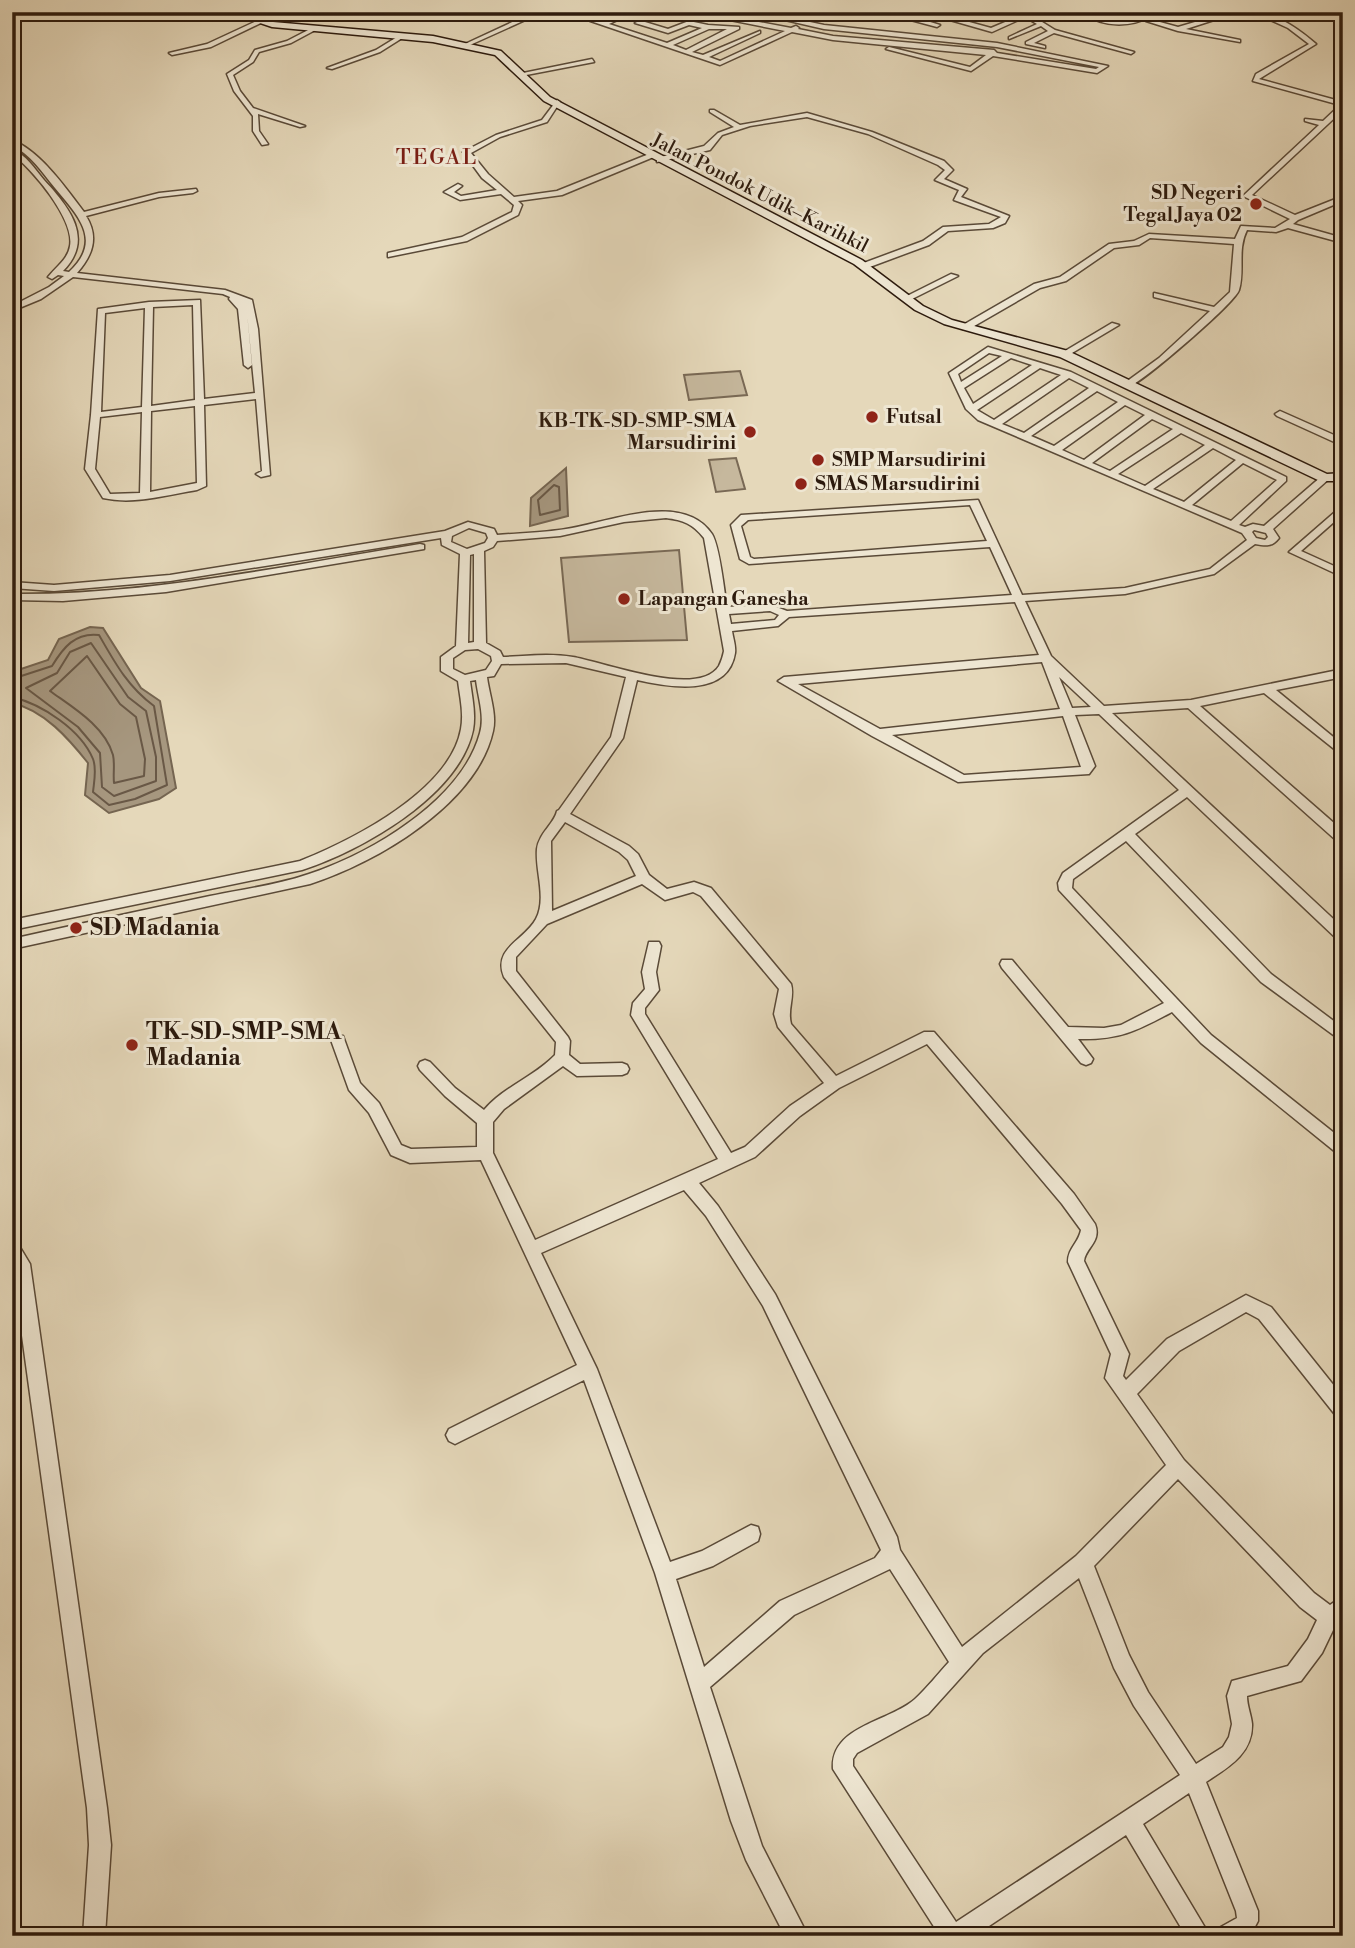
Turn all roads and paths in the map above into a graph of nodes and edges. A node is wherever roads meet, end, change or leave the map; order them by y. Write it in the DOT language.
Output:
graph roads {
  1 [pos="231,12"];
  2 [pos="540,12"];
  3 [pos="568,12"];
  4 [pos="600,12"];
  5 [pos="632,12"];
  6 [pos="662,12"];
  7 [pos="694,12"];
  8 [pos="753,12"];
  9 [pos="925,12"];
  10 [pos="956,12"];
  11 [pos="989,12"];
  12 [pos="1041,12"];
  13 [pos="1122,12"];
  14 [pos="1144,12"];
  15 [pos="1199,12"];
  16 [pos="1236,12"];
  17 [pos="1256,12"];
  18 [pos="916,13"];
  19 [pos="1087,13"];
  20 [pos="1025,14"];
  21 [pos="722,15"];
  22 [pos="586,17"];
  23 [pos="1224,17"];
  24 [pos="1184,18"];
  25 [pos="1015,19"];
  26 [pos="261,21"];
  27 [pos="1149,21"];
  28 [pos="639,22"];
  29 [pos="1098,22"];
  30 [pos="606,23"];
  31 [pos="803,23"];
  32 [pos="1041,24"];
  33 [pos="1202,24"];
  34 [pos="1003,25"];
  35 [pos="719,26"];
  36 [pos="708,27"];
  37 [pos="942,27"];
  38 [pos="316,28"];
  39 [pos="659,28"];
  40 [pos="737,28"];
  41 [pos="624,29"];
  42 [pos="888,29"];
  43 [pos="1178,29"];
  44 [pos="794,30"];
  45 [pos="953,30"];
  46 [pos="992,30"];
  47 [pos="1053,31"];
  48 [pos="758,32"];
  49 [pos="965,33"];
  50 [pos="404,35"];
  51 [pos="911,35"];
  52 [pos="781,36"];
  53 [pos="1039,37"];
  54 [pos="1011,38"];
  55 [pos="1238,41"];
  56 [pos="468,44"];
  57 [pos="894,44"];
  58 [pos="669,45"];
  59 [pos="997,45"];
  60 [pos="832,47"];
  61 [pos="1095,51"];
  62 [pos="172,52"];
  63 [pos="686,52"];
  64 [pos="1131,52"];
  65 [pos="993,54"];
  66 [pos="1117,57"];
  67 [pos="703,58"];
  68 [pos="983,60"];
  69 [pos="592,61"];
  70 [pos="330,68"];
  71 [pos="521,75"];
  72 [pos="557,102"];
  73 [pos="1343,105"];
  74 [pos="253,110"];
  75 [pos="712,111"];
  76 [pos="1307,120"];
  77 [pos="1325,124"];
  78 [pos="302,126"];
  79 [pos="739,127"];
  80 [pos="12,142"];
  81 [pos="264,144"];
  82 [pos="12,151"];
  83 [pos="656,158"];
  84 [pos="458,186"];
  85 [pos="193,191"];
  86 [pos="501,192"];
  87 [pos="1343,198"];
  88 [pos="512,200"];
  89 [pos="81,215"];
  90 [pos="1295,218"];
  91 [pos="1287,225"];
  92 [pos="1343,241"];
  93 [pos="1238,242"];
  94 [pos="391,255"];
  95 [pos="864,266"];
  96 [pos="64,276"];
  97 [pos="954,276"];
  98 [pos="1157,295"];
  99 [pos="905,299"];
  100 [pos="12,301"];
  101 [pos="149,305"];
  102 [pos="12,309"];
  103 [pos="1215,310"];
  104 [pos="1115,325"];
  105 [pos="967,327"];
  106 [pos="1064,354"];
  107 [pos="1010,355"];
  108 [pos="1039,364"];
  109 [pos="1068,374"];
  110 [pos="1129,383"];
  111 [pos="960,387"];
  112 [pos="1097,387"];
  113 [pos="255,396"];
  114 [pos="1125,401"];
  115 [pos="199,403"];
  116 [pos="147,409"];
  117 [pos="971,409"];
  118 [pos="1280,414"];
  119 [pos="96,415"];
  120 [pos="1151,415"];
  121 [pos="995,424"];
  122 [pos="1180,429"];
  123 [pos="1343,432"];
  124 [pos="1024,437"];
  125 [pos="1332,438"];
  126 [pos="1343,443"];
  127 [pos="1211,445"];
  128 [pos="1055,450"];
  129 [pos="1241,460"];
  130 [pos="1086,463"];
  131 [pos="1112,474"];
  132 [pos="1337,479"];
  133 [pos="1147,489"];
  134 [pos="145,494"];
  135 [pos="1185,506"];
  136 [pos="1343,508"];
  137 [pos="1232,526"];
  138 [pos="1267,529"];
  139 [pos="1250,536"];
  140 [pos="493,538"];
  141 [pos="447,539"];
  142 [pos="1270,542"];
  143 [pos="992,544"];
  144 [pos="479,551"];
  145 [pos="465,552"];
  146 [pos="1294,552"];
  147 [pos="1343,574"];
  148 [pos="12,585"];
  149 [pos="12,597"];
  150 [pos="1019,599"];
  151 [pos="723,611"];
  152 [pos="786,614"];
  153 [pos="726,628"];
  154 [pos="480,645"];
  155 [pos="462,647"];
  156 [pos="1046,658"];
  157 [pos="498,661"];
  158 [pos="1343,673"];
  159 [pos="632,675"];
  160 [pos="481,677"];
  161 [pos="464,679"];
  162 [pos="1267,690"];
  163 [pos="1191,704"];
  164 [pos="1103,710"];
  165 [pos="1068,712"];
  166 [pos="875,734"];
  167 [pos="1343,752"];
  168 [pos="1187,791"];
  169 [pos="561,814"];
  170 [pos="1127,834"];
  171 [pos="1343,839"];
  172 [pos="644,878"];
  173 [pos="543,920"];
  174 [pos="28,922"];
  175 [pos="12,925"];
  176 [pos="1343,936"];
  177 [pos="19,942"];
  178 [pos="654,946"];
  179 [pos="1007,964"];
  180 [pos="1172,1006"];
  181 [pos="1063,1033"];
  182 [pos="1343,1036"];
  183 [pos="338,1040"];
  184 [pos="562,1057"];
  185 [pos="1086,1059"];
  186 [pos="425,1066"];
  187 [pos="622,1069"];
  188 [pos="834,1084"];
  189 [pos="485,1120"];
  190 [pos="1343,1149"];
  191 [pos="485,1153"];
  192 [pos="728,1162"];
  193 [pos="687,1181"];
  194 [pos="12,1249"];
  195 [pos="531,1250"];
  196 [pos="588,1369"];
  197 [pos="1126,1393"];
  198 [pos="1343,1411"];
  199 [pos="455,1435"];
  200 [pos="1178,1466"];
  201 [pos="751,1534"];
  202 [pos="891,1553"];
  203 [pos="1083,1563"];
  204 [pos="665,1573"];
  205 [pos="1336,1612"];
  206 [pos="961,1663"];
  207 [pos="700,1684"];
  208 [pos="1193,1777"];
  209 [pos="1129,1820"];
  210 [pos="94,1936"];
  211 [pos="797,1936"];
  212 [pos="953,1936"];
  213 [pos="1199,1936"];
  214 [pos="1227,1936"];
  1 -- 26 [label="street, Jalan Pondok Udik–Karihkil"];
  2 -- 56 [label="street"];
  3 -- 22 [label="street"];
  4 -- 22 [label="street"];
  5 -- 30 [label="street"];
  6 -- 28 [label="street"];
  7 -- 39 [label="street"];
  8 -- 31 [label="street"];
  9 -- 46 [label="street"];
  10 -- 34 [label="street"];
  11 -- 25 [label="street"];
  12 -- 20 [label="street"];
  13 -- 29 [label="street"];
  14 -- 29 [label="street"];
  15 -- 23 [label="street"];
  16 -- 23 [label="street"];
  17 -- 73 [label="street"];
  18 -- 37 [label="street"];
  19 -- 29 [label="street"];
  20 -- 25 [label="street"];
  20 -- 32 [label="street"];
  21 -- 35 [label="street"];
  21 -- 44 [label="street"];
  22 -- 30 [label="street"];
  23 -- 33 [label="street"];
  24 -- 33 [label="street"];
  25 -- 34 [label="street"];
  26 -- 38 [label="street, Jalan Pondok Udik–Karihkil"];
  26 -- 62 [label="street"];
  27 -- 43 [label="street"];
  28 -- 39 [label="street"];
  28 -- 41 [label="street"];
  30 -- 41 [label="street"];
  31 -- 44 [label="street"];
  31 -- 51 [label="street"];
  32 -- 47 [label="street"];
  32 -- 54 [label="street"];
  33 -- 43 [label="street"];
  34 -- 46 [label="street"];
  35 -- 36 [label="street"];
  35 -- 40 [label="street"];
  36 -- 39 [label="street"];
  36 -- 58 [label="street"];
  38 -- 50 [label="street, Jalan Pondok Udik–Karihkil"];
  38 -- 74 [label="street"];
  40 -- 48 [label="street"];
  40 -- 63 [label="street"];
  41 -- 58 [label="street"];
  42 -- 51 [label="street"];
  43 -- 55 [label="street"];
  44 -- 52 [label="street"];
  44 -- 57 [label="street"];
  45 -- 51 [label="street"];
  46 -- 49 [label="street"];
  47 -- 53 [label="street"];
  47 -- 64 [label="street"];
  48 -- 52 [label="street"];
  48 -- 67 [label="street"];
  50 -- 56 [label="street, Jalan Pondok Udik–Karihkil"];
  50 -- 70 [label="street"];
  51 -- 57 [label="street"];
  51 -- 59 [label="street"];
  51 -- 65 [label="street"];
  51 -- 68 [label="street"];
  52 -- 60 [label="street"];
  52 -- 67 [label="street"];
  53 -- 61 [label="street"];
  53 -- 61 [label="street"];
  56 -- 71 [label="street, Jalan Pondok Udik–Karihkil"];
  57 -- 68 [label="street"];
  58 -- 63 [label="street"];
  59 -- 65 [label="street"];
  59 -- 65 [label="street"];
  61 -- 66 [label="street"];
  63 -- 67 [label="street"];
  65 -- 68 [label="street"];
  69 -- 71 [label="street"];
  71 -- 72 [label="street, Jalan Pondok Udik–Karihkil"];
  72 -- 83 [label="street, Jalan Pondok Udik–Karihkil"];
  72 -- 86 [label="street"];
  73 -- 77 [label="street"];
  74 -- 78 [label="street"];
  74 -- 81 [label="street"];
  75 -- 79 [label="street"];
  76 -- 77 [label="street"];
  77 -- 90 [label="street"];
  79 -- 83 [label="street"];
  79 -- 95 [label="street"];
  80 -- 89 [label="street"];
  82 -- 96 [label="street"];
  83 -- 88 [label="street"];
  83 -- 95 [label="street, Jalan Pondok Udik–Karihkil"];
  84 -- 86 [label="street"];
  85 -- 89 [label="street"];
  86 -- 88 [label="street"];
  87 -- 90 [label="street"];
  88 -- 94 [label="street"];
  89 -- 96 [label="street"];
  90 -- 91 [label="street"];
  91 -- 92 [label="street"];
  91 -- 93 [label="street"];
  93 -- 103 [label="street"];
  93 -- 105 [label="street"];
  95 -- 99 [label="street, Jalan Pondok Udik–Karihkil"];
  96 -- 100 [label="street"];
  96 -- 102 [label="street"];
  96 -- 113 [label="street"];
  97 -- 99 [label="street"];
  98 -- 103 [label="street"];
  99 -- 105 [label="street, Jalan Pondok Udik–Karihkil"];
  101 -- 115 [label="street"];
  101 -- 116 [label="street"];
  101 -- 119 [label="street"];
  103 -- 110 [label="street"];
  104 -- 106 [label="street"];
  105 -- 106 [label="street, Jalan Pondok Udik–Karihkil"];
  106 -- 110 [label="street, Jalan Pondok Udik–Karihkil"];
  107 -- 108 [label="street"];
  107 -- 111 [label="street"];
  107 -- 111 [label="street"];
  108 -- 109 [label="street"];
  108 -- 117 [label="street"];
  109 -- 112 [label="street"];
  109 -- 121 [label="street"];
  110 -- 132 [label="street, Jalan Pondok Udik–Karihkil"];
  111 -- 117 [label="street"];
  112 -- 114 [label="street"];
  112 -- 124 [label="street"];
  113 -- 113 [label="street"];
  113 -- 115 [label="street"];
  114 -- 120 [label="street"];
  114 -- 128 [label="street"];
  115 -- 116 [label="street"];
  115 -- 134 [label="street"];
  116 -- 119 [label="street"];
  116 -- 134 [label="street"];
  117 -- 121 [label="street"];
  118 -- 125 [label="street"];
  119 -- 134 [label="street"];
  120 -- 122 [label="street"];
  120 -- 130 [label="street"];
  121 -- 124 [label="street"];
  122 -- 127 [label="street"];
  122 -- 131 [label="street"];
  123 -- 125 [label="street"];
  124 -- 128 [label="street"];
  125 -- 126 [label="street"];
  127 -- 129 [label="street"];
  127 -- 133 [label="street"];
  128 -- 130 [label="street"];
  129 -- 135 [label="street"];
  129 -- 137 [label="street"];
  130 -- 131 [label="street"];
  131 -- 133 [label="street"];
  132 -- 138 [label="street"];
  133 -- 135 [label="street"];
  135 -- 137 [label="street"];
  136 -- 146 [label="street"];
  137 -- 139 [label="street"];
  138 -- 139 [label="street"];
  138 -- 142 [label="street"];
  139 -- 142 [label="street"];
  139 -- 150 [label="street"];
  140 -- 141 [label="street"];
  140 -- 144 [label="street"];
  140 -- 151 [label="street"];
  141 -- 145 [label="street"];
  141 -- 148 [label="street"];
  141 -- 149 [label="street"];
  142 -- 146 [label="street"];
  143 -- 143 [label="street"];
  143 -- 150 [label="street"];
  144 -- 145 [label="street"];
  144 -- 154 [label="street"];
  145 -- 155 [label="street"];
  146 -- 147 [label="street"];
  150 -- 152 [label="street"];
  150 -- 156 [label="street"];
  151 -- 152 [label="street"];
  151 -- 153 [label="street"];
  152 -- 153 [label="street"];
  153 -- 159 [label="street"];
  154 -- 155 [label="street"];
  154 -- 157 [label="street"];
  155 -- 161 [label="street"];
  156 -- 164 [label="street"];
  156 -- 165 [label="street"];
  156 -- 166 [label="street"];
  157 -- 159 [label="street"];
  157 -- 160 [label="street"];
  158 -- 162 [label="street"];
  159 -- 169 [label="street"];
  160 -- 161 [label="street"];
  160 -- 177 [label="street"];
  161 -- 174 [label="street"];
  162 -- 163 [label="street"];
  162 -- 167 [label="street"];
  163 -- 164 [label="street"];
  163 -- 171 [label="street"];
  164 -- 165 [label="street"];
  164 -- 168 [label="street"];
  165 -- 166 [label="street"];
  165 -- 166 [label="street"];
  168 -- 170 [label="street"];
  168 -- 176 [label="street"];
  169 -- 172 [label="street"];
  169 -- 173 [label="street"];
  170 -- 180 [label="street"];
  170 -- 182 [label="street"];
  172 -- 173 [label="street"];
  172 -- 188 [label="street"];
  173 -- 184 [label="street"];
  174 -- 175 [label="street"];
  174 -- 177 [label="street"];
  178 -- 192 [label="street"];
  179 -- 181 [label="street"];
  180 -- 181 [label="street"];
  180 -- 190 [label="street"];
  181 -- 185 [label="street"];
  183 -- 191 [label="street"];
  184 -- 187 [label="street"];
  184 -- 189 [label="street"];
  186 -- 189 [label="street"];
  188 -- 192 [label="street"];
  188 -- 197 [label="street"];
  189 -- 191 [label="street"];
  191 -- 195 [label="street"];
  192 -- 193 [label="street"];
  193 -- 195 [label="street"];
  193 -- 202 [label="street"];
  194 -- 210 [label="street"];
  195 -- 196 [label="street"];
  196 -- 199 [label="street"];
  196 -- 204 [label="street"];
  197 -- 198 [label="street"];
  197 -- 200 [label="street"];
  200 -- 203 [label="street"];
  200 -- 205 [label="street"];
  201 -- 204 [label="street"];
  202 -- 206 [label="street"];
  202 -- 207 [label="street"];
  203 -- 206 [label="street"];
  203 -- 208 [label="street"];
  204 -- 207 [label="street"];
  205 -- 208 [label="street"];
  206 -- 212 [label="street"];
  207 -- 211 [label="street"];
  208 -- 209 [label="street"];
  208 -- 214 [label="street"];
  209 -- 212 [label="street"];
  209 -- 213 [label="street"];
}
